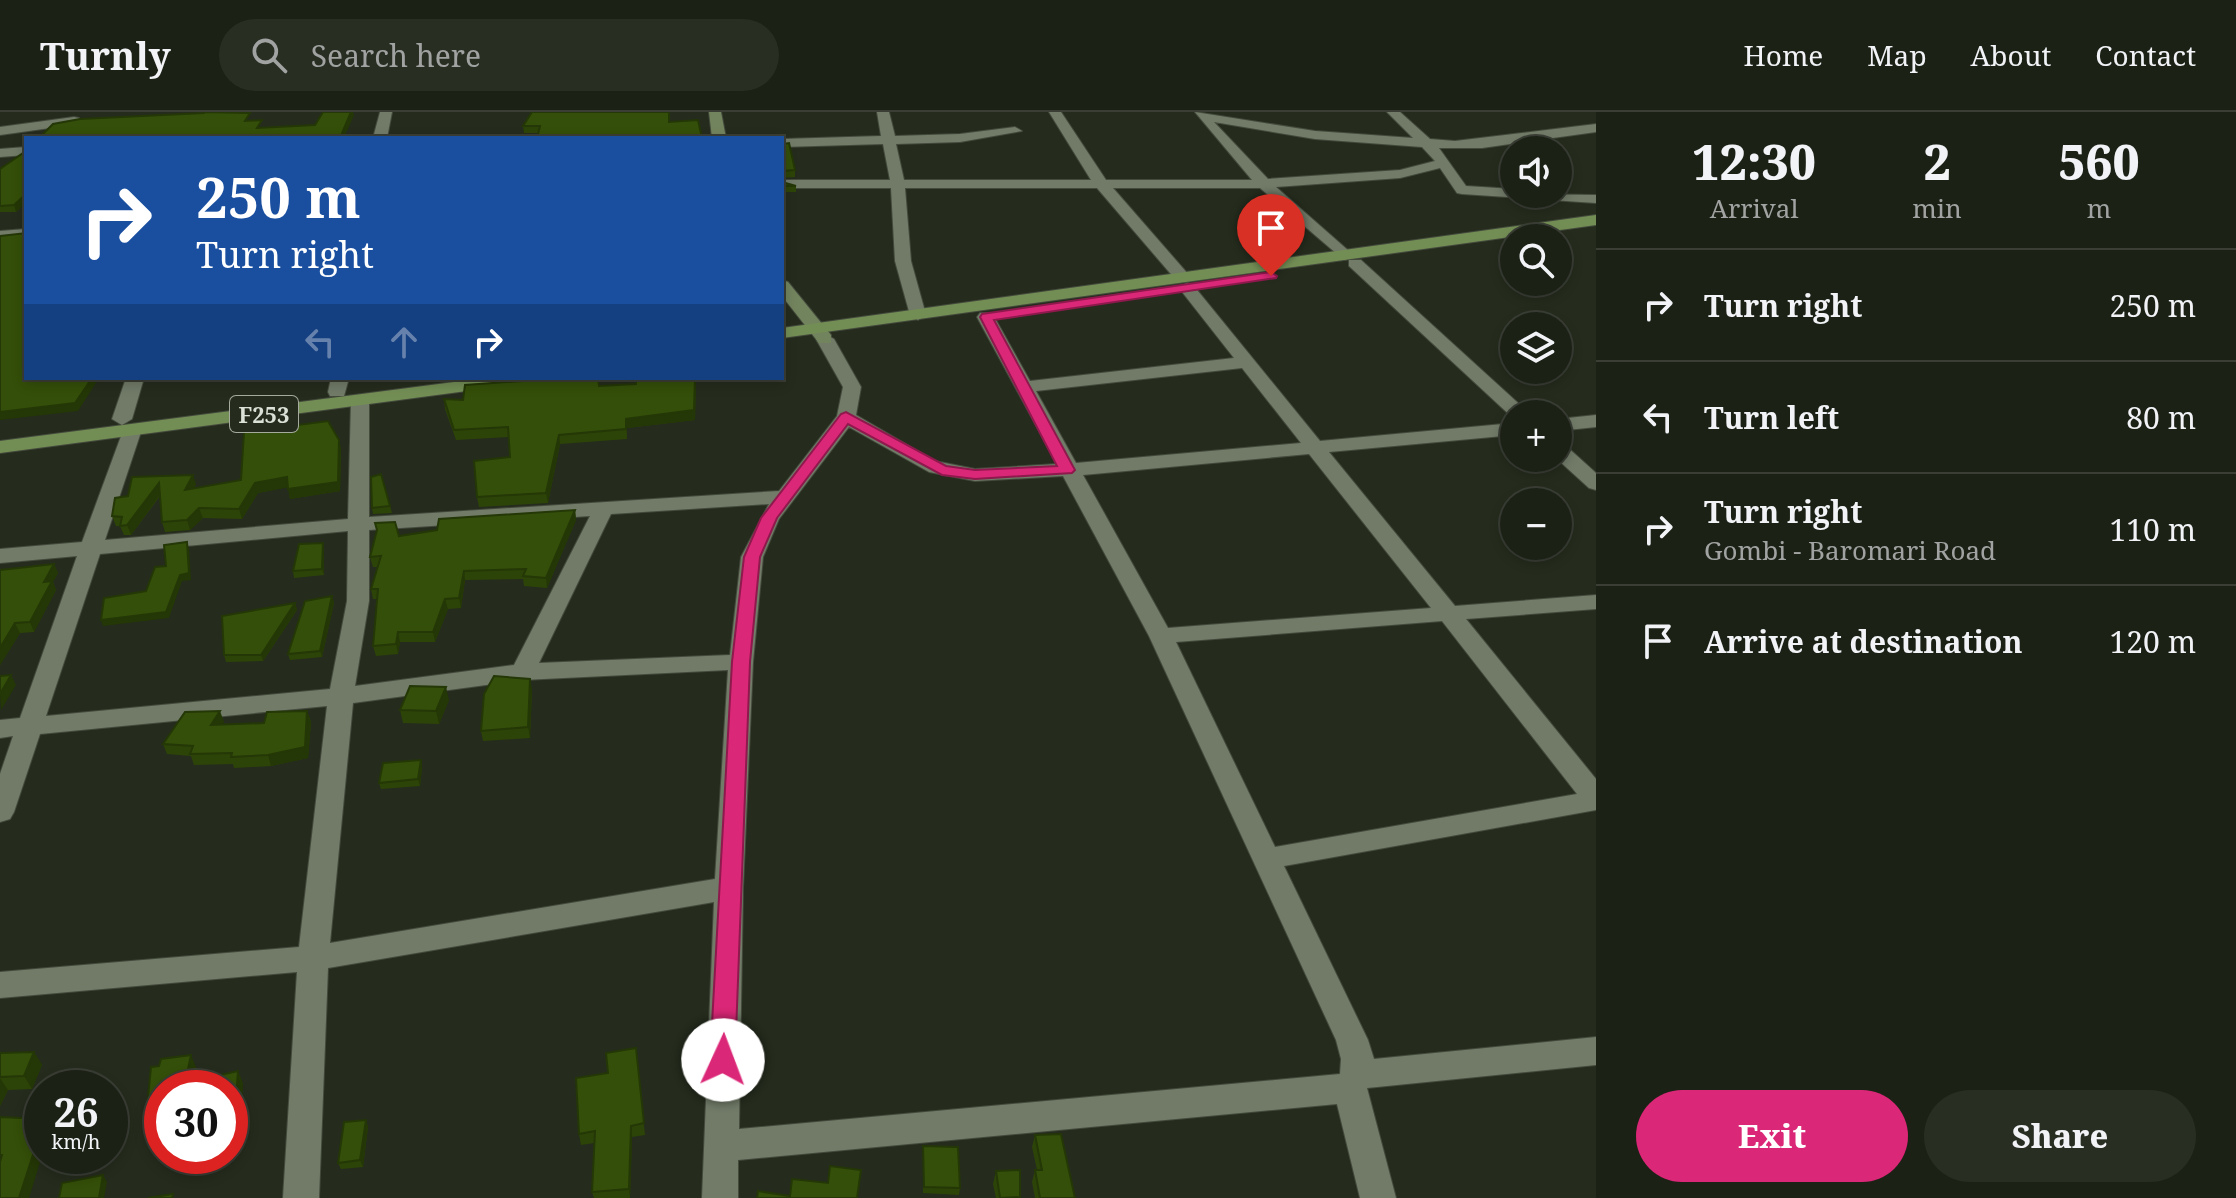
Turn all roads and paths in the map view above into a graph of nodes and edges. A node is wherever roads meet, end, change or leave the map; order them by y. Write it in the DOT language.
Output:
graph roads {
  1 [pos="10,112"];
  2 [pos="386,112"];
  3 [pos="715,112"];
  4 [pos="883,112"];
  5 [pos="1055,112"];
  6 [pos="1393,112"];
  7 [pos="1200,114"];
  8 [pos="74,121"];
  9 [pos="1596,128"];
  10 [pos="0,129"];
  11 [pos="1015,131"];
  12 [pos="380,136"];
  13 [pos="719,136"];
  14 [pos="892,140"];
  15 [pos="1426,142"];
  16 [pos="784,143"];
  17 [pos="24,151"];
  18 [pos="0,153"];
  19 [pos="1444,163"];
  20 [pos="784,184"];
  21 [pos="898,184"];
  22 [pos="1264,184"];
  23 [pos="1102,185"];
  24 [pos="1596,199"];
  25 [pos="1596,220"];
  26 [pos="1596,230"];
  27 [pos="1572,233"];
  28 [pos="24,234"];
  29 [pos="0,236"];
  30 [pos="1500,243"];
  31 [pos="1350,259"];
  32 [pos="1185,282"];
  33 [pos="784,288"];
  34 [pos="918,315"];
  35 [pos="986,317"];
  36 [pos="784,333"];
  37 [pos="821,334"];
  38 [pos="784,344"];
  39 [pos="1247,362"];
  40 [pos="135,380"];
  41 [pos="428,380"];
  42 [pos="497,380"];
  43 [pos="1025,387"];
  44 [pos="346,390"];
  45 [pos="1505,400"];
  46 [pos="846,417"];
  47 [pos="1596,421"];
  48 [pos="1572,424"];
  49 [pos="127,426"];
  50 [pos="1500,430"];
  51 [pos="0,433"];
  52 [pos="0,447"];
  53 [pos="1315,448"];
  54 [pos="1572,462"];
  55 [pos="1067,470"];
  56 [pos="1596,484"];
  57 [pos="785,497"];
  58 [pos="605,506"];
  59 [pos="359,524"];
  60 [pos="93,547"];
  61 [pos="0,556"];
  62 [pos="1596,602"];
  63 [pos="1445,612"];
  64 [pos="1161,636"];
  65 [pos="741,662"];
  66 [pos="523,672"];
  67 [pos="341,696"];
  68 [pos="31,726"];
  69 [pos="0,729"];
  70 [pos="1596,799"];
  71 [pos="0,812"];
  72 [pos="1266,859"];
  73 [pos="729,888"];
  74 [pos="313,958"];
  75 [pos="0,985"];
  76 [pos="1596,1051"];
  77 [pos="1354,1082"];
  78 [pos="719,1146"];
  79 [pos="301,1198"];
  80 [pos="720,1198"];
  81 [pos="1378,1198"];
  1 -- 10 [label="street"];
  2 -- 12 [label="street"];
  3 -- 13 [label="street"];
  4 -- 14 [label="street"];
  5 -- 23 [label="street"];
  6 -- 15 [label="street"];
  7 -- 15 [label="street"];
  7 -- 22 [label="street"];
  8 -- 10 [label="street"];
  9 -- 15 [label="street"];
  11 -- 14 [label="street"];
  14 -- 16 [label="street"];
  14 -- 21 [label="street"];
  15 -- 19 [label="street"];
  17 -- 18 [label="street"];
  19 -- 22 [label="street"];
  19 -- 24 [label="street"];
  20 -- 21 [label="street"];
  21 -- 23 [label="street"];
  21 -- 34 [label="street"];
  22 -- 23 [label="street"];
  22 -- 31 [label="street"];
  23 -- 32 [label="street"];
  25 -- 31 [label="main road"];
  26 -- 27 [label="main road"];
  28 -- 29 [label="street"];
  30 -- 31 [label="main road"];
  31 -- 32 [label="main road"];
  31 -- 45 [label="street"];
  32 -- 34 [label="main road"];
  32 -- 35 [label="main road"];
  32 -- 39 [label="street"];
  33 -- 37 [label="street"];
  34 -- 37 [label="main road"];
  35 -- 37 [label="main road"];
  35 -- 43 [label="street"];
  36 -- 37 [label="main road"];
  37 -- 38 [label="main road"];
  37 -- 46 [label="street"];
  39 -- 43 [label="street"];
  39 -- 53 [label="street"];
  40 -- 49 [label="street"];
  41 -- 44 [label="main road, F253"];
  42 -- 44 [label="main road, F253"];
  43 -- 55 [label="street"];
  44 -- 49 [label="main road, F253"];
  44 -- 59 [label="street"];
  46 -- 55 [label="street"];
  46 -- 57 [label="street"];
  47 -- 48 [label="street"];
  49 -- 51 [label="main road, F253"];
  49 -- 52 [label="main road, F253"];
  49 -- 60 [label="street"];
  50 -- 53 [label="street"];
  53 -- 55 [label="street"];
  53 -- 63 [label="street"];
  54 -- 56 [label="street"];
  55 -- 64 [label="street"];
  57 -- 58 [label="street"];
  57 -- 65 [label="street"];
  58 -- 59 [label="street"];
  58 -- 66 [label="street"];
  59 -- 60 [label="street"];
  59 -- 67 [label="street"];
  60 -- 61 [label="street"];
  60 -- 68 [label="street"];
  62 -- 63 [label="street"];
  63 -- 64 [label="street"];
  63 -- 70 [label="street"];
  64 -- 72 [label="street"];
  65 -- 66 [label="street"];
  65 -- 73 [label="street"];
  66 -- 67 [label="street"];
  67 -- 68 [label="street"];
  67 -- 74 [label="street"];
  68 -- 69 [label="street"];
  68 -- 71 [label="street"];
  70 -- 72 [label="street"];
  72 -- 77 [label="street"];
  73 -- 74 [label="street"];
  73 -- 78 [label="street"];
  74 -- 75 [label="street"];
  74 -- 79 [label="street"];
  76 -- 77 [label="street"];
  77 -- 78 [label="street"];
  77 -- 81 [label="street"];
  78 -- 80 [label="street"];
}
